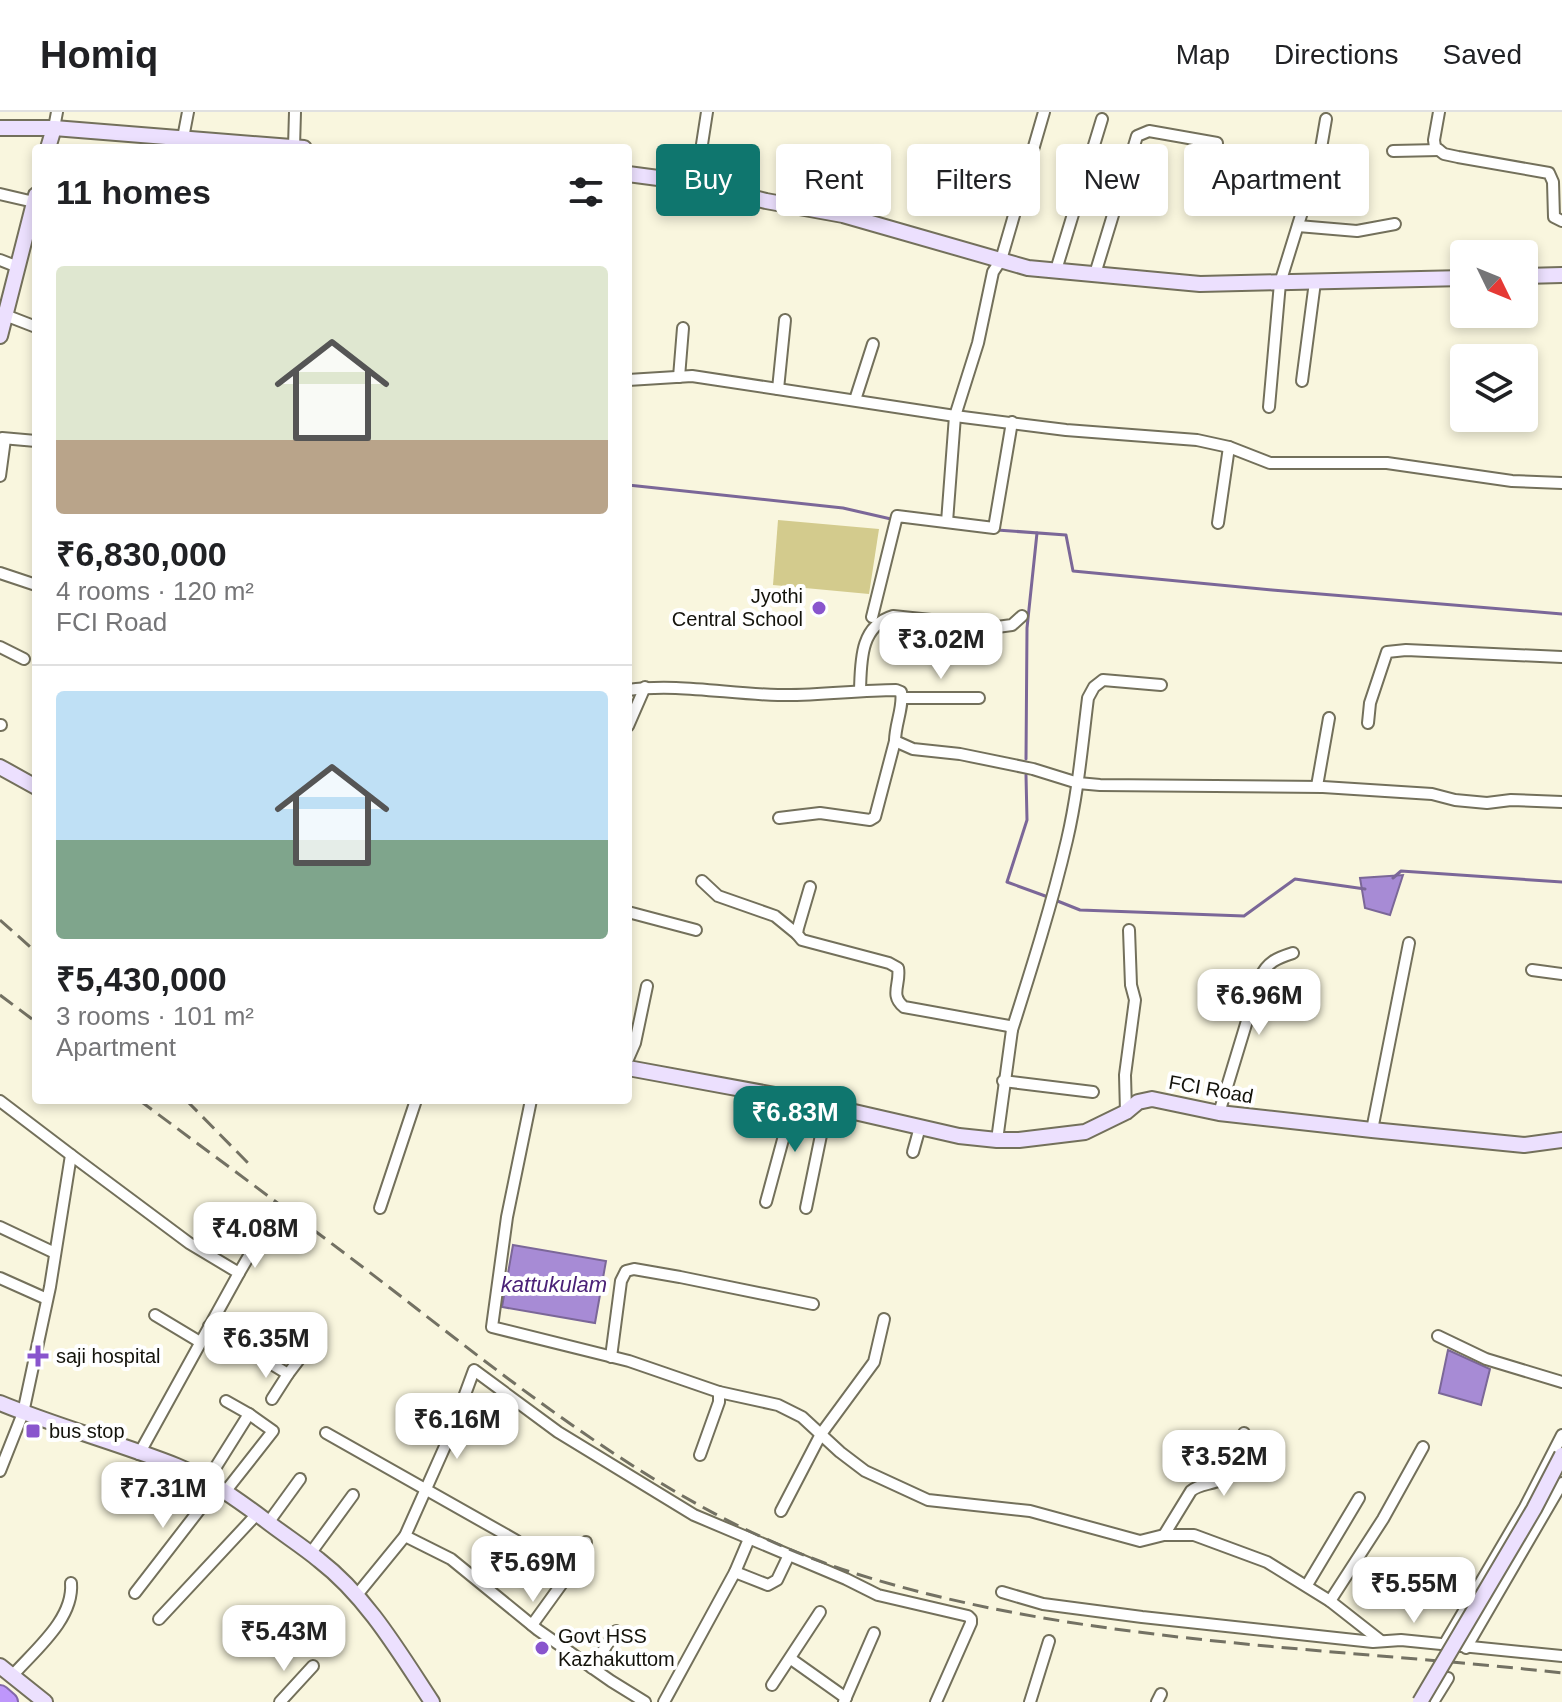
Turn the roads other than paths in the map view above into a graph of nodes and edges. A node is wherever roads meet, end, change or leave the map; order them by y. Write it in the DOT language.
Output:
graph roads {
  1 [pos="57,112"];
  2 [pos="188,112"];
  3 [pos="295,112"];
  4 [pos="707,112"];
  5 [pos="1044,112"];
  6 [pos="1439,112"];
  7 [pos="1102,119"];
  8 [pos="1326,119"];
  9 [pos="0,128"];
  10 [pos="54,128"];
  11 [pos="183,138"];
  12 [pos="150,142"];
  13 [pos="1217,143"];
  14 [pos="49,144"];
  15 [pos="257,144"];
  16 [pos="294,144"];
  17 [pos="702,144"];
  18 [pos="1439,150"];
  19 [pos="1393,151"];
  20 [pos="632,175"];
  21 [pos="656,178"];
  22 [pos="0,194"];
  23 [pos="32,198"];
  24 [pos="760,199"];
  25 [pos="32,210"];
  26 [pos="1562,221"];
  27 [pos="1395,224"];
  28 [pos="1298,226"];
  29 [pos="0,260"];
  30 [pos="1001,260"];
  31 [pos="18,267"];
  32 [pos="1056,270"];
  33 [pos="1095,274"];
  34 [pos="1562,275"];
  35 [pos="1538,276"];
  36 [pos="1450,278"];
  37 [pos="1315,282"];
  38 [pos="1280,283"];
  39 [pos="5,315"];
  40 [pos="785,320"];
  41 [pos="32,325"];
  42 [pos="683,328"];
  43 [pos="0,336"];
  44 [pos="873,344"];
  45 [pos="679,377"];
  46 [pos="632,380"];
  47 [pos="1302,381"];
  48 [pos="778,389"];
  49 [pos="855,400"];
  50 [pos="1269,407"];
  51 [pos="955,416"];
  52 [pos="1012,422"];
  53 [pos="3,438"];
  54 [pos="32,441"];
  55 [pos="1229,447"];
  56 [pos="0,476"];
  57 [pos="1562,483"];
  58 [pos="947,522"];
  59 [pos="1218,523"];
  60 [pos="0,573"];
  61 [pos="32,584"];
  62 [pos="1022,616"];
  63 [pos="872,617"];
  64 [pos="0,647"];
  65 [pos="1562,657"];
  66 [pos="24,659"];
  67 [pos="1161,685"];
  68 [pos="645,687"];
  69 [pos="632,689"];
  70 [pos="860,690"];
  71 [pos="903,698"];
  72 [pos="979,698"];
  73 [pos="632,717"];
  74 [pos="1329,718"];
  75 [pos="1368,723"];
  76 [pos="895,741"];
  77 [pos="0,767"];
  78 [pos="1078,783"];
  79 [pos="32,785"];
  80 [pos="1317,786"];
  81 [pos="1562,802"];
  82 [pos="779,818"];
  83 [pos="702,881"];
  84 [pos="810,887"];
  85 [pos="632,913"];
  86 [pos="696,930"];
  87 [pos="1129,930"];
  88 [pos="797,934"];
  89 [pos="1409,943"];
  90 [pos="1293,953"];
  91 [pos="1532,970"];
  92 [pos="1562,974"];
  93 [pos="647,986"];
  94 [pos="1012,1030"];
  95 [pos="632,1050"];
  96 [pos="632,1069"];
  97 [pos="1003,1081"];
  98 [pos="1093,1092"];
  99 [pos="794,1099"];
  100 [pos="0,1101"];
  101 [pos="415,1104"];
  102 [pos="530,1104"];
  103 [pos="827,1106"];
  104 [pos="1126,1112"];
  105 [pos="1219,1113"];
  106 [pos="920,1127"];
  107 [pos="1372,1130"];
  108 [pos="997,1140"];
  109 [pos="1562,1140"];
  110 [pos="913,1152"];
  111 [pos="71,1155"];
  112 [pos="766,1202"];
  113 [pos="380,1208"];
  114 [pos="806,1208"];
  115 [pos="268,1223"];
  116 [pos="0,1227"];
  117 [pos="55,1253"];
  118 [pos="239,1273"];
  119 [pos="0,1278"];
  120 [pos="47,1299"];
  121 [pos="813,1304"];
  122 [pos="155,1315"];
  123 [pos="884,1319"];
  124 [pos="209,1326"];
  125 [pos="1438,1336"];
  126 [pos="200,1342"];
  127 [pos="310,1345"];
  128 [pos="611,1357"];
  129 [pos="288,1374"];
  130 [pos="1562,1382"];
  131 [pos="719,1392"];
  132 [pos="272,1399"];
  133 [pos="226,1401"];
  134 [pos="0,1403"];
  135 [pos="23,1413"];
  136 [pos="249,1414"];
  137 [pos="326,1433"];
  138 [pos="1244,1433"];
  139 [pos="821,1434"];
  140 [pos="1562,1435"];
  141 [pos="1423,1447"];
  142 [pos="139,1454"];
  143 [pos="700,1455"];
  144 [pos="1562,1455"];
  145 [pos="0,1471"];
  146 [pos="300,1479"];
  147 [pos="1562,1483"];
  148 [pos="216,1486"];
  149 [pos="426,1490"];
  150 [pos="353,1495"];
  151 [pos="1359,1498"];
  152 [pos="781,1511"];
  153 [pos="263,1518"];
  154 [pos="1164,1535"];
  155 [pos="405,1536"];
  156 [pos="749,1539"];
  157 [pos="517,1541"];
  158 [pos="586,1542"];
  159 [pos="310,1554"];
  160 [pos="788,1557"];
  161 [pos="735,1572"];
  162 [pos="71,1583"];
  163 [pos="1307,1585"];
  164 [pos="1002,1592"];
  165 [pos="135,1593"];
  166 [pos="356,1596"];
  167 [pos="1330,1601"];
  168 [pos="820,1612"];
  169 [pos="159,1619"];
  170 [pos="532,1625"];
  171 [pos="616,1631"];
  172 [pos="874,1633"];
  173 [pos="1049,1641"];
  174 [pos="1381,1641"];
  175 [pos="1444,1645"];
  176 [pos="1466,1648"];
  177 [pos="1562,1656"];
  178 [pos="791,1659"];
  179 [pos="0,1666"];
  180 [pos="313,1666"];
  181 [pos="592,1668"];
  182 [pos="6,1675"];
  183 [pos="1448,1678"];
  184 [pos="772,1685"];
  185 [pos="0,1695"];
  186 [pos="845,1700"];
  187 [pos="1432,1701"];
  188 [pos="8,1702"];
  189 [pos="35,1702"];
  190 [pos="45,1702"];
  191 [pos="280,1702"];
  192 [pos="432,1702"];
  193 [pos="645,1702"];
  194 [pos="664,1702"];
  195 [pos="936,1702"];
  196 [pos="1030,1702"];
  1 -- 10 [label="street"];
  2 -- 11 [label="street"];
  3 -- 16 [label="street"];
  4 -- 17 [label="street"];
  5 -- 30 [label="street"];
  6 -- 18 [label="street"];
  7 -- 32 [label="street"];
  8 -- 28 [label="street"];
  9 -- 10 [label="street"];
  10 -- 12 [label="street"];
  10 -- 14 [label="street"];
  11 -- 12 [label="street"];
  11 -- 15 [label="street"];
  13 -- 33 [label="street"];
  18 -- 19 [label="street"];
  18 -- 26 [label="street"];
  20 -- 21 [label="street"];
  22 -- 23 [label="street"];
  24 -- 30 [label="street"];
  25 -- 31 [label="street"];
  27 -- 28 [label="street"];
  28 -- 38 [label="street"];
  29 -- 31 [label="street"];
  30 -- 32 [label="street"];
  30 -- 51 [label="street"];
  31 -- 39 [label="street"];
  32 -- 33 [label="street"];
  33 -- 38 [label="street"];
  34 -- 35 [label="street"];
  36 -- 37 [label="street"];
  37 -- 38 [label="street"];
  37 -- 47 [label="street"];
  38 -- 50 [label="street"];
  39 -- 41 [label="street"];
  39 -- 43 [label="street"];
  40 -- 48 [label="street"];
  42 -- 45 [label="street"];
  44 -- 49 [label="street"];
  45 -- 46 [label="street"];
  45 -- 48 [label="street"];
  48 -- 49 [label="street"];
  49 -- 51 [label="street"];
  51 -- 52 [label="street"];
  51 -- 58 [label="street"];
  52 -- 55 [label="street"];
  52 -- 58 [label="street"];
  53 -- 54 [label="street"];
  53 -- 56 [label="street"];
  55 -- 57 [label="street"];
  55 -- 59 [label="street"];
  58 -- 63 [label="street"];
  60 -- 61 [label="street"];
  62 -- 70 [label="street"];
  64 -- 66 [label="street"];
  65 -- 75 [label="street"];
  67 -- 78 [label="street"];
  68 -- 69 [label="street"];
  68 -- 70 [label="street"];
  68 -- 73 [label="street"];
  70 -- 71 [label="street"];
  71 -- 72 [label="street"];
  71 -- 76 [label="street"];
  74 -- 80 [label="street"];
  76 -- 78 [label="street"];
  76 -- 82 [label="street"];
  77 -- 79 [label="street"];
  78 -- 80 [label="street"];
  78 -- 94 [label="street"];
  80 -- 81 [label="street"];
  83 -- 88 [label="street"];
  84 -- 88 [label="street"];
  85 -- 86 [label="street"];
  87 -- 104 [label="street"];
  88 -- 94 [label="street"];
  89 -- 107 [label="street"];
  90 -- 105 [label="street"];
  91 -- 92 [label="street"];
  93 -- 95 [label="street"];
  94 -- 97 [label="street"];
  96 -- 99 [label="street, FCI Road"];
  97 -- 98 [label="street"];
  97 -- 108 [label="street"];
  99 -- 103 [label="street, FCI Road"];
  99 -- 112 [label="street"];
  100 -- 111 [label="street"];
  101 -- 113 [label="street"];
  102 -- 128 [label="street"];
  103 -- 106 [label="street, FCI Road"];
  103 -- 114 [label="street"];
  104 -- 105 [label="street, FCI Road"];
  104 -- 108 [label="street, FCI Road"];
  105 -- 107 [label="street, FCI Road"];
  106 -- 108 [label="street, FCI Road"];
  106 -- 110 [label="street"];
  107 -- 109 [label="street, FCI Road"];
  111 -- 117 [label="street"];
  111 -- 118 [label="street"];
  115 -- 118 [label="street"];
  116 -- 117 [label="street"];
  117 -- 120 [label="street"];
  118 -- 124 [label="street"];
  119 -- 120 [label="street"];
  120 -- 135 [label="street"];
  121 -- 128 [label="street"];
  122 -- 126 [label="street"];
  123 -- 139 [label="street"];
  124 -- 126 [label="street"];
  124 -- 129 [label="street"];
  125 -- 130 [label="street"];
  126 -- 142 [label="street"];
  127 -- 129 [label="street"];
  128 -- 131 [label="street"];
  129 -- 132 [label="street"];
  131 -- 139 [label="street"];
  131 -- 143 [label="street"];
  133 -- 136 [label="street"];
  134 -- 135 [label="street"];
  135 -- 142 [label="street"];
  135 -- 145 [label="street"];
  136 -- 148 [label="street"];
  136 -- 148 [label="street"];
  137 -- 149 [label="street"];
  138 -- 154 [label="street"];
  139 -- 152 [label="street"];
  139 -- 154 [label="street"];
  140 -- 175 [label="street"];
  141 -- 167 [label="street"];
  142 -- 148 [label="street"];
  144 -- 187 [label="street, bridge"];
  146 -- 153 [label="street"];
  147 -- 176 [label="street"];
  148 -- 153 [label="street"];
  148 -- 165 [label="street"];
  149 -- 155 [label="street"];
  149 -- 156 [label="street"];
  149 -- 157 [label="street"];
  150 -- 159 [label="street"];
  151 -- 163 [label="street"];
  153 -- 159 [label="street"];
  153 -- 169 [label="street"];
  154 -- 163 [label="street"];
  155 -- 166 [label="street"];
  155 -- 170 [label="street"];
  156 -- 160 [label="street"];
  156 -- 161 [label="street"];
  158 -- 170 [label="street"];
  159 -- 166 [label="street"];
  160 -- 161 [label="street"];
  160 -- 195 [label="street"];
  161 -- 194 [label="street"];
  162 -- 182 [label="street"];
  163 -- 167 [label="street"];
  164 -- 174 [label="street"];
  166 -- 192 [label="street"];
  167 -- 174 [label="street"];
  168 -- 178 [label="street"];
  170 -- 181 [label="street"];
  171 -- 181 [label="street"];
  172 -- 186 [label="street"];
  173 -- 196 [label="street"];
  174 -- 175 [label="street"];
  175 -- 176 [label="street"];
  176 -- 177 [label="street"];
  178 -- 184 [label="street"];
  178 -- 186 [label="street"];
  179 -- 182 [label="street"];
  180 -- 191 [label="street"];
  181 -- 193 [label="street"];
  182 -- 189 [label="street"];
  182 -- 190 [label="street"];
  183 -- 187 [label="street"];
  185 -- 188 [label="highway"];
}
